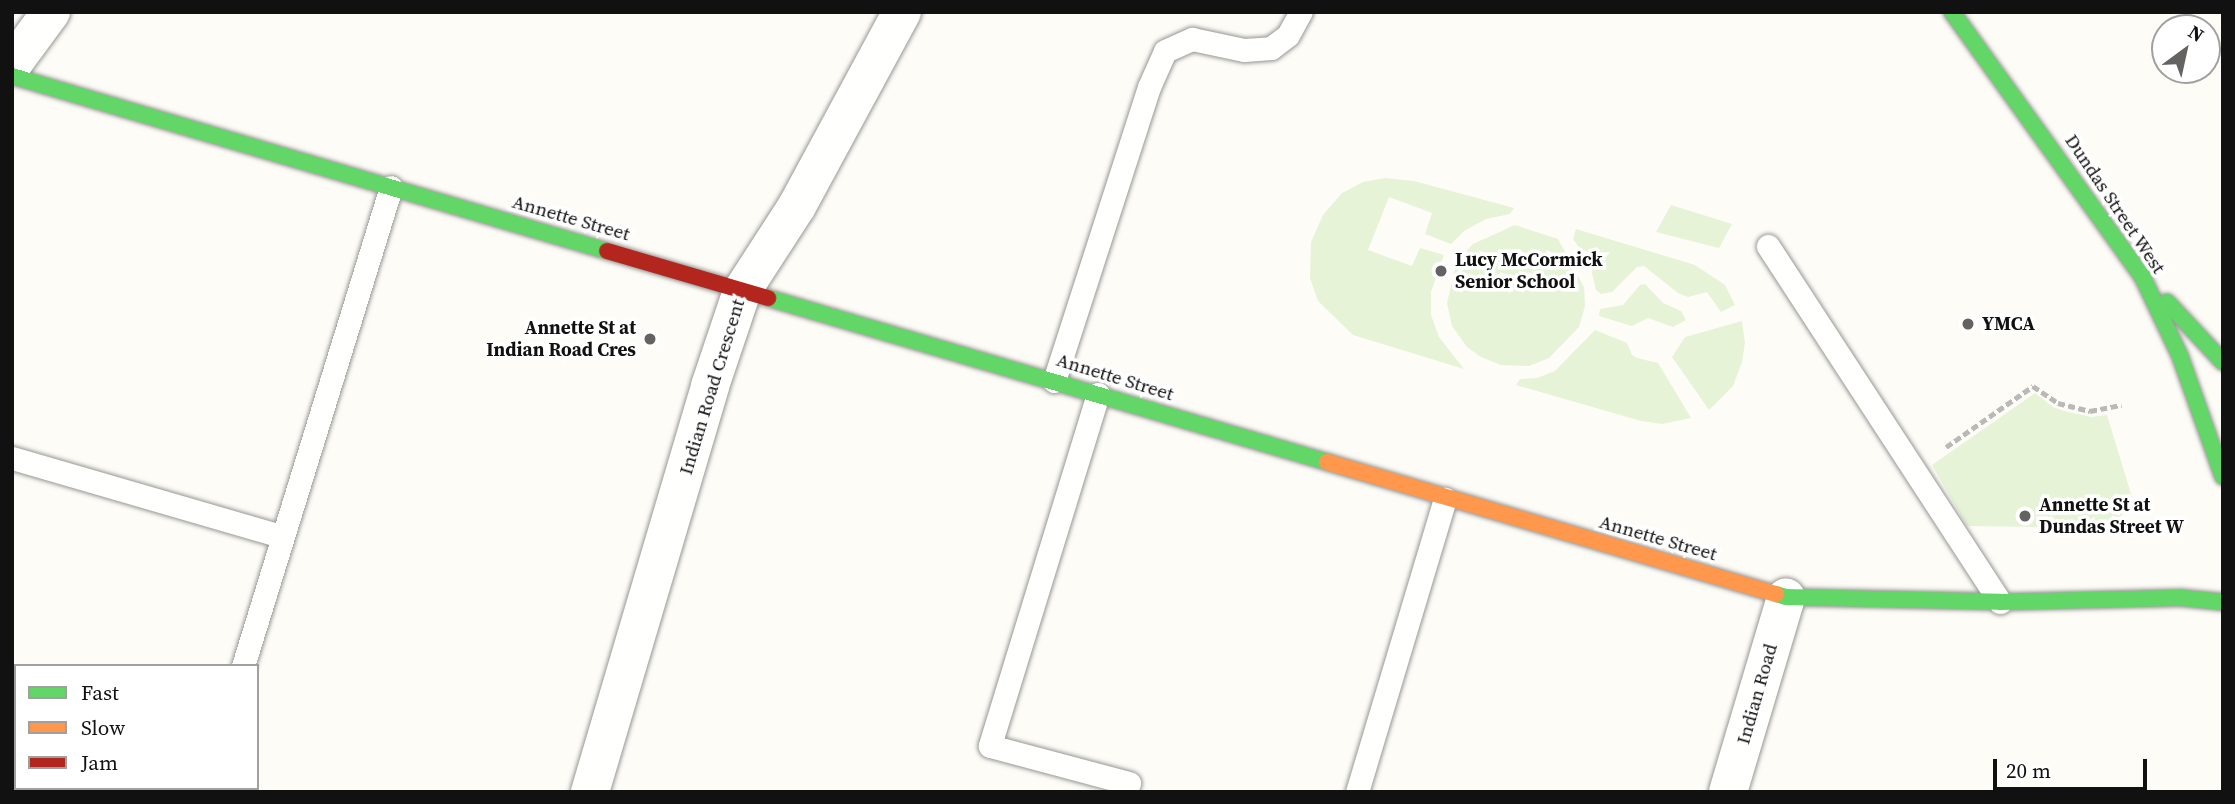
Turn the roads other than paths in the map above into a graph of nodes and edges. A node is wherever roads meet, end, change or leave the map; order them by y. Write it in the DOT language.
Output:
graph roads {
  1 [pos="51,12"];
  2 [pos="902,12"];
  3 [pos="1301,12"];
  4 [pos="1952,12"];
  5 [pos="12,65"];
  6 [pos="12,76"];
  7 [pos="391,187"];
  8 [pos="1768,246"];
  9 [pos="2142,276"];
  10 [pos="742,290"];
  11 [pos="2223,362"];
  12 [pos="1055,381"];
  13 [pos="1098,394"];
  14 [pos="12,458"];
  15 [pos="2223,477"];
  16 [pos="1445,499"];
  17 [pos="281,536"];
  18 [pos="1786,597"];
  19 [pos="2223,601"];
  20 [pos="2000,602"];
  21 [pos="244,664"];
  22 [pos="1129,783"];
  23 [pos="590,792"];
  24 [pos="1357,792"];
  25 [pos="1728,792"];
  1 -- 5 [label="street"];
  2 -- 10 [label="street, Indian Road Crescent"];
  3 -- 12 [label="lane"];
  4 -- 9 [label="street, Dundas Street West"];
  6 -- 7 [label="street, Annette Street"];
  7 -- 10 [label="street, Annette Street"];
  7 -- 17 [label="lane"];
  8 -- 20 [label="lane"];
  9 -- 11 [label="street"];
  9 -- 15 [label="street, Dundas Street West"];
  10 -- 12 [label="street, Annette Street"];
  10 -- 23 [label="street, Indian Road Crescent"];
  12 -- 13 [label="street, Annette Street"];
  13 -- 16 [label="street, Annette Street"];
  13 -- 22 [label="lane"];
  14 -- 17 [label="lane"];
  16 -- 18 [label="street, Annette Street"];
  16 -- 24 [label="lane"];
  17 -- 21 [label="lane"];
  18 -- 20 [label="street, Annette Street"];
  18 -- 25 [label="street, Indian Road"];
  19 -- 20 [label="street, Annette Street"];
}
